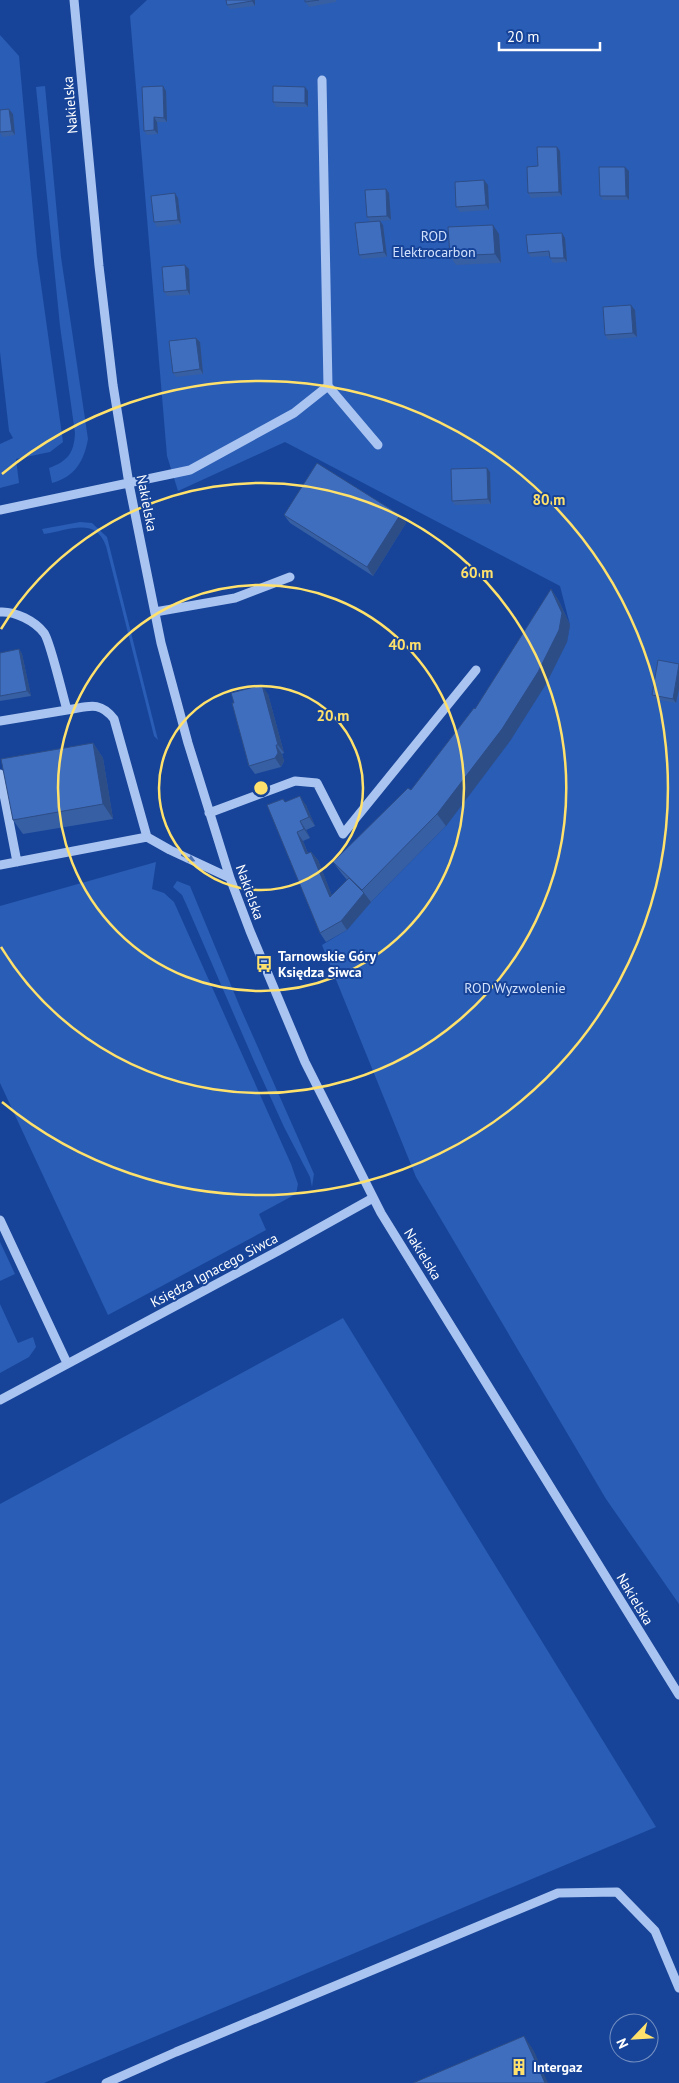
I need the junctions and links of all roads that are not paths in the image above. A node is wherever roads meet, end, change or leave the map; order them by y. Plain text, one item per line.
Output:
1 (74, 0) edge
2 (322, 80) dead end
3 (328, 386) junction
4 (378, 444) dead end
5 (129, 484) junction
6 (0, 510) edge
7 (290, 577) dead end
8 (0, 612) edge
9 (155, 612) junction
10 (476, 670) dead end
11 (66, 710) junction
12 (0, 721) edge
13 (0, 774) edge
14 (209, 813) junction
15 (147, 836) junction
16 (17, 862) junction
17 (0, 866) edge
18 (230, 878) junction
19 (372, 1198) junction
20 (0, 1220) edge
21 (67, 1364) junction
22 (0, 1400) edge
23 (679, 1695) edge
24 (679, 1988) edge
25 (106, 2083) edge

1 - 5 street, Nakielska
2 - 3 street
3 - 4 street
3 - 5 street
5 - 6 street
5 - 9 street, Nakielska
7 - 9 street
8 - 11 street
9 - 14 street, Nakielska
10 - 14 street
11 - 12 street
11 - 15 street
13 - 16 street
14 - 18 street, Nakielska
15 - 16 street
15 -> 18 street
16 - 17 street
18 - 19 street, Nakielska
19 - 21 street, Księdza Ignacego Siwca
19 - 23 street, Nakielska
20 - 21 street
21 - 22 street, Księdza Ignacego Siwca
24 - 25 street

